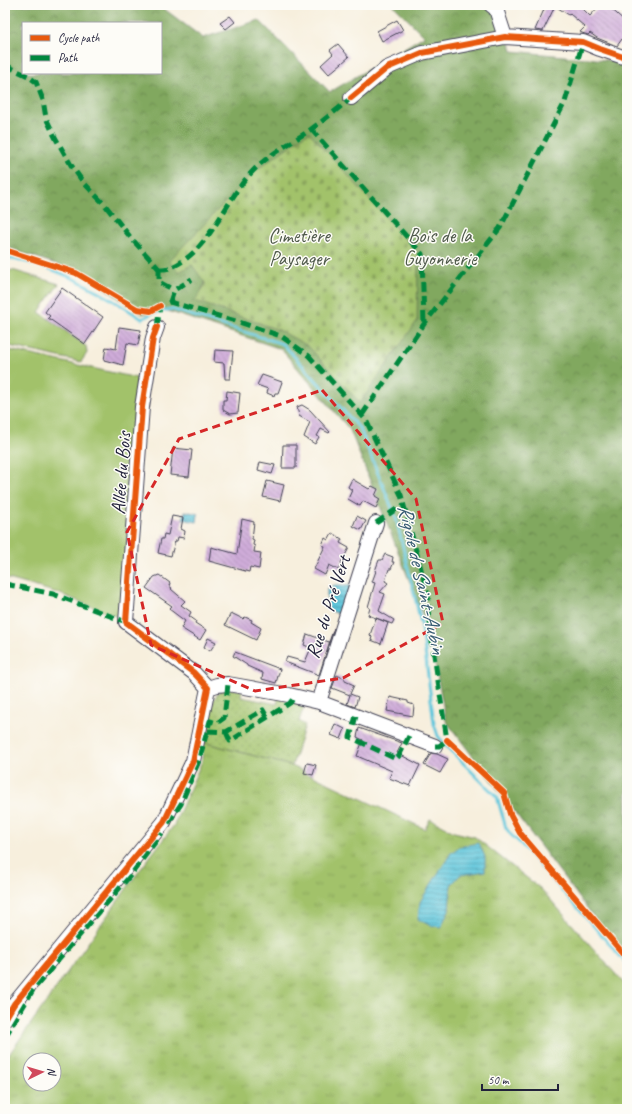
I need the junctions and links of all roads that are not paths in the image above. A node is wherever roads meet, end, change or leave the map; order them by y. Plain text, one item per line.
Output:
1 (491, 5) edge
2 (506, 37) junction
3 (627, 58) edge
4 (352, 98) dead end
5 (157, 327) dead end
6 (376, 523) dead end
7 (208, 688) junction
8 (319, 702) junction
9 (434, 746) dead end
10 (5, 1019) edge

1 - 2 street
2 - 3 street
2 - 4 street
5 - 7 street, Allée du Bois
6 - 8 street, Rue du Pré Vert
7 - 8 street
7 - 10 street
8 - 9 street

